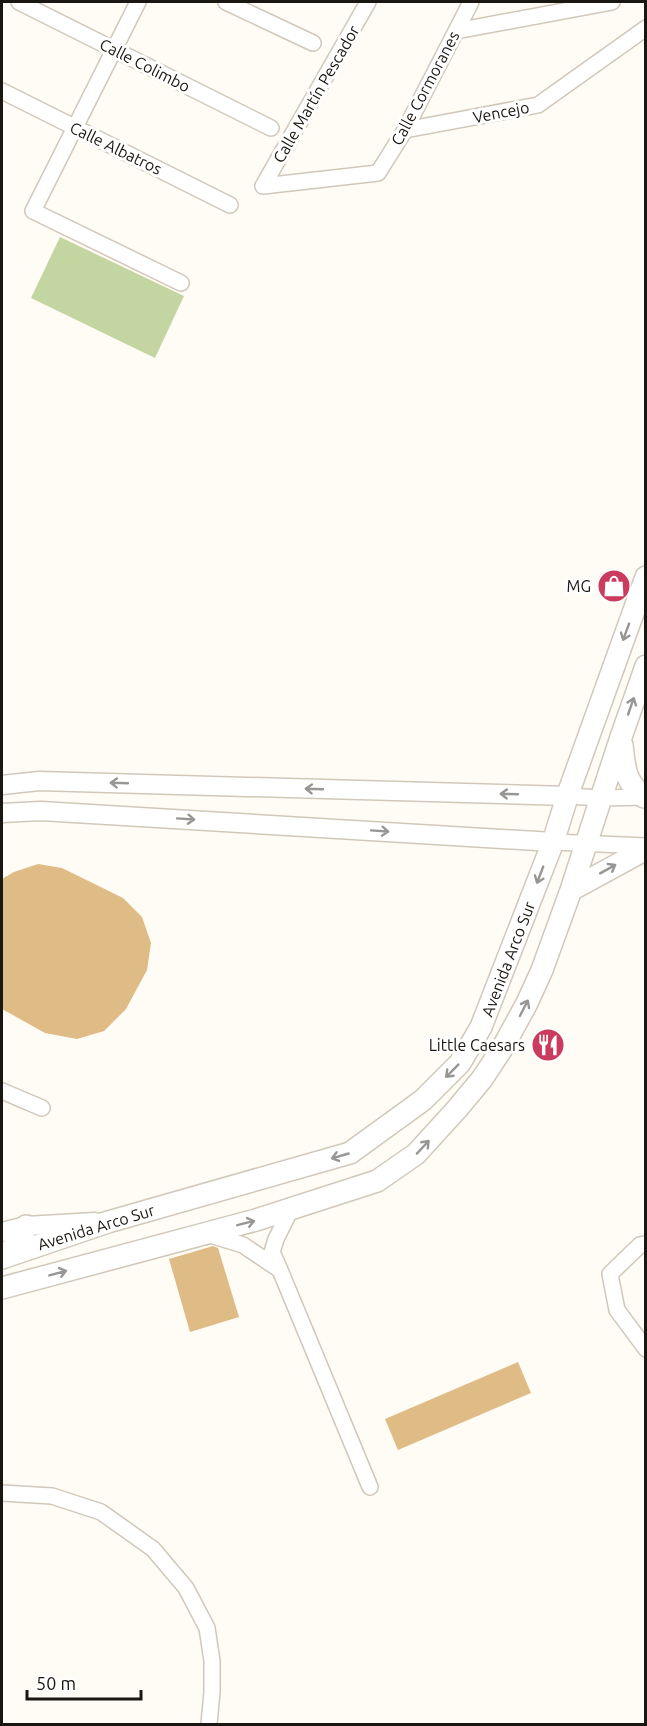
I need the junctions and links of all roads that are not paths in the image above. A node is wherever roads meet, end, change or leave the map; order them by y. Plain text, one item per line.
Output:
1 (19, 2) edge
2 (138, 2) edge
3 (226, 2) edge
4 (368, 2) edge
5 (471, 2) edge
6 (612, 2) edge
7 (645, 28) edge
8 (456, 31) junction
9 (313, 43) dead end
10 (114, 49) junction
11 (2, 91) edge
12 (74, 128) junction
13 (271, 128) dead end
14 (405, 130) junction
15 (378, 172) joint
16 (230, 205) dead end
17 (181, 284) dead end
18 (645, 577) edge
19 (645, 666) edge
20 (621, 737) junction
21 (2, 785) edge
22 (568, 796) junction
23 (645, 797) edge
24 (600, 798) junction
25 (2, 813) edge
26 (553, 842) junction
27 (586, 844) junction
28 (645, 847) edge
29 (571, 890) junction
30 (2, 1091) edge
31 (42, 1108) dead end
32 (291, 1209) junction
33 (2, 1221) edge
34 (108, 1222) junction
35 (26, 1226) junction
36 (2, 1232) edge
37 (204, 1233) junction
38 (645, 1244) edge
39 (2, 1258) edge
40 (280, 1270) junction
41 (2, 1288) edge
42 (645, 1348) edge
43 (370, 1487) dead end
44 (2, 1492) edge
45 (209, 1725) edge

1 - 10 street, Calle Colimbo
2 - 10 street
3 - 9 street
4 - 15 street, Calle Martín Pescador
5 - 8 street, Calle Cormoranes
6 - 8 street
7 - 14 street, Vencejo
8 - 14 street, Calle Cormoranes
10 - 12 street
10 - 13 street, Calle Colimbo
11 - 12 street, Calle Albatros
12 - 16 street, Calle Albatros
12 - 17 street
14 - 15 street, Calle Cormoranes
18 -> 22 main road, Avenida Arco Sur
20 -> 19 main road, Avenida Arco Sur
20 - 23 main road
20 - 24 main road, Avenida Arco Sur
22 -> 21 street
22 - 24 street
22 - 26 main road, Avenida Arco Sur
23 - 24 street
24 - 27 main road, Avenida Arco Sur
25 -> 26 street
26 - 27 street
26 -> 34 main road, Avenida Arco Sur
27 - 28 street
27 - 29 main road, Avenida Arco Sur
29 -> 28 main road
32 -> 29 main road, Avenida Arco Sur
30 - 31 street
37 -> 32 main road, Avenida Arco Sur
32 - 40 street
33 - 35 street
34 - 35 street
34 - 39 main road, Avenida Arco Sur
35 - 36 street
35 - 39 main road
37 - 40 street
41 -> 37 main road, Avenida Arco Sur
38 - 42 street
40 - 43 street
44 - 45 street

